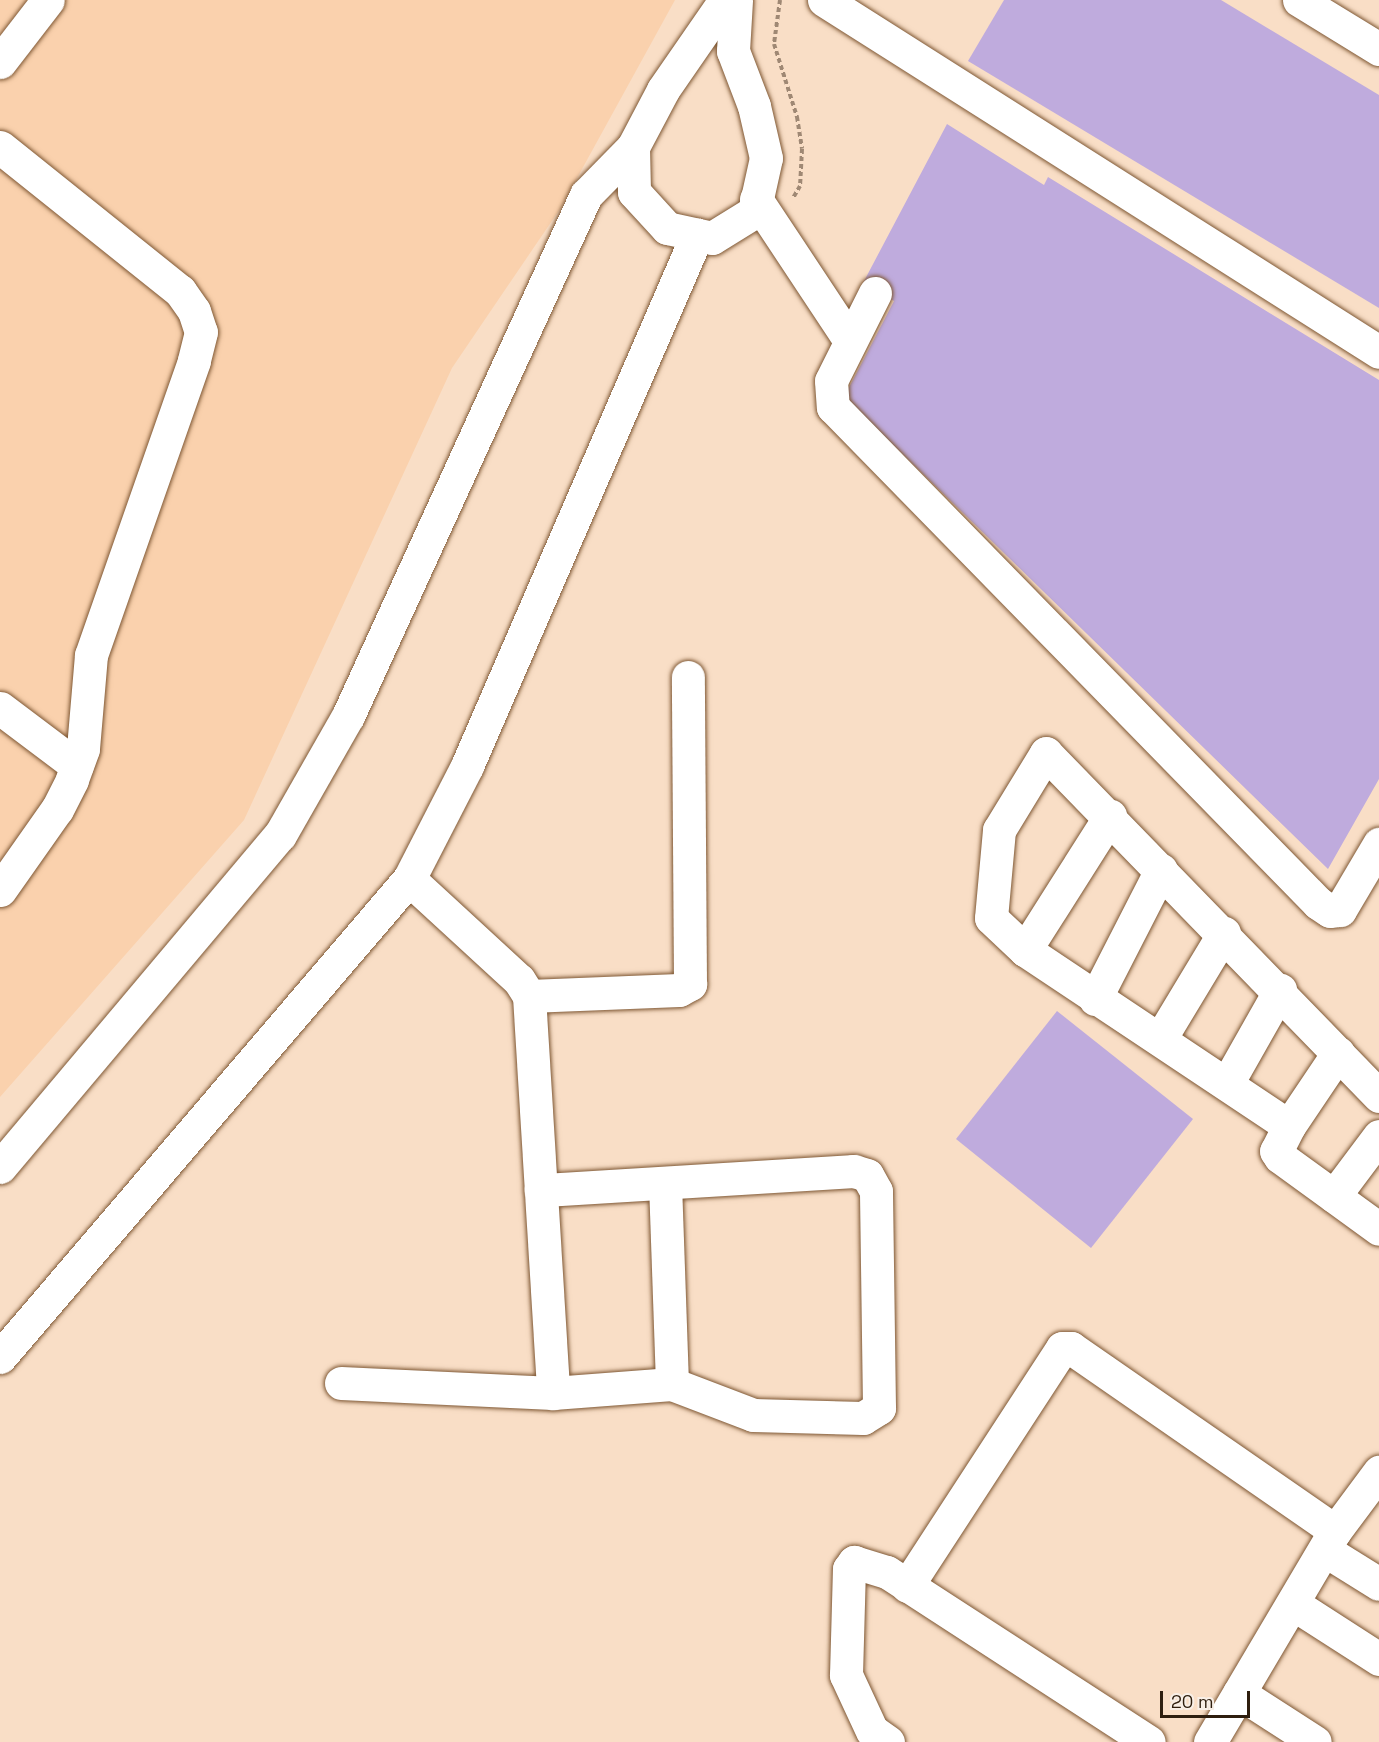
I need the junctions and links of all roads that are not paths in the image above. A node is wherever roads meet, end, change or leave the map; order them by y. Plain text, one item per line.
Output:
1 (48, 0) edge
2 (725, 0) edge
3 (736, 0) edge
4 (824, 0) edge
5 (1299, 0) edge
6 (1379, 50) edge
7 (0, 62) edge
8 (0, 147) edge
9 (633, 147) junction
10 (756, 199) junction
11 (697, 235) junction
12 (875, 293) dead end
13 (850, 341) junction
14 (1379, 352) edge
15 (688, 677) dead end
16 (0, 708) edge
17 (76, 766) junction
18 (1110, 816) junction
19 (1379, 844) edge
20 (1161, 870) junction
21 (409, 879) junction
22 (0, 890) edge
23 (1224, 933) junction
24 (1025, 950) junction
25 (1280, 990) junction
26 (529, 996) junction
27 (1095, 999) junction
28 (1160, 1039) junction
29 (1338, 1053) junction
30 (1228, 1082) junction
31 (1379, 1096) edge
32 (1289, 1126) junction
33 (1379, 1136) edge
34 (0, 1167) edge
35 (665, 1183) junction
36 (541, 1190) junction
37 (1334, 1196) junction
38 (1379, 1230) edge
39 (0, 1357) edge
40 (341, 1383) dead end
41 (672, 1384) junction
42 (553, 1393) junction
43 (1379, 1472) edge
44 (1331, 1541) junction
45 (1379, 1584) edge
46 (907, 1586) junction
47 (1295, 1605) junction
48 (1379, 1659) edge
49 (1239, 1693) junction
50 (875, 1738) edge
51 (1149, 1742) edge
52 (1209, 1742) edge
53 (1315, 1742) edge

1 - 7 street
2 - 9 street
3 - 10 street
4 - 14 street
5 - 6 street
8 - 17 street
9 - 11 street
9 - 34 street
10 - 11 street
10 - 13 street
11 - 21 street
12 - 13 street
13 - 19 street
15 - 26 street
16 - 17 street
17 - 22 street
18 - 20 street
18 - 24 street
18 - 24 street
20 - 23 street
20 - 27 street
21 - 26 street
21 - 39 street
23 - 25 street
23 - 28 street
24 - 27 street
25 - 29 street
25 - 30 street
26 - 36 street
27 - 28 street
28 - 30 street
29 - 31 street
29 - 32 street
30 - 32 street
32 - 37 street
33 - 37 street
35 - 36 street
35 - 41 street
35 - 41 street
36 - 42 street
37 - 38 street
40 - 42 street
41 - 42 street
43 - 44 street
44 - 45 street
44 - 46 street
44 - 47 street
46 - 50 street
46 - 51 street
47 - 48 street
47 - 49 street
49 - 52 street
49 - 53 street

